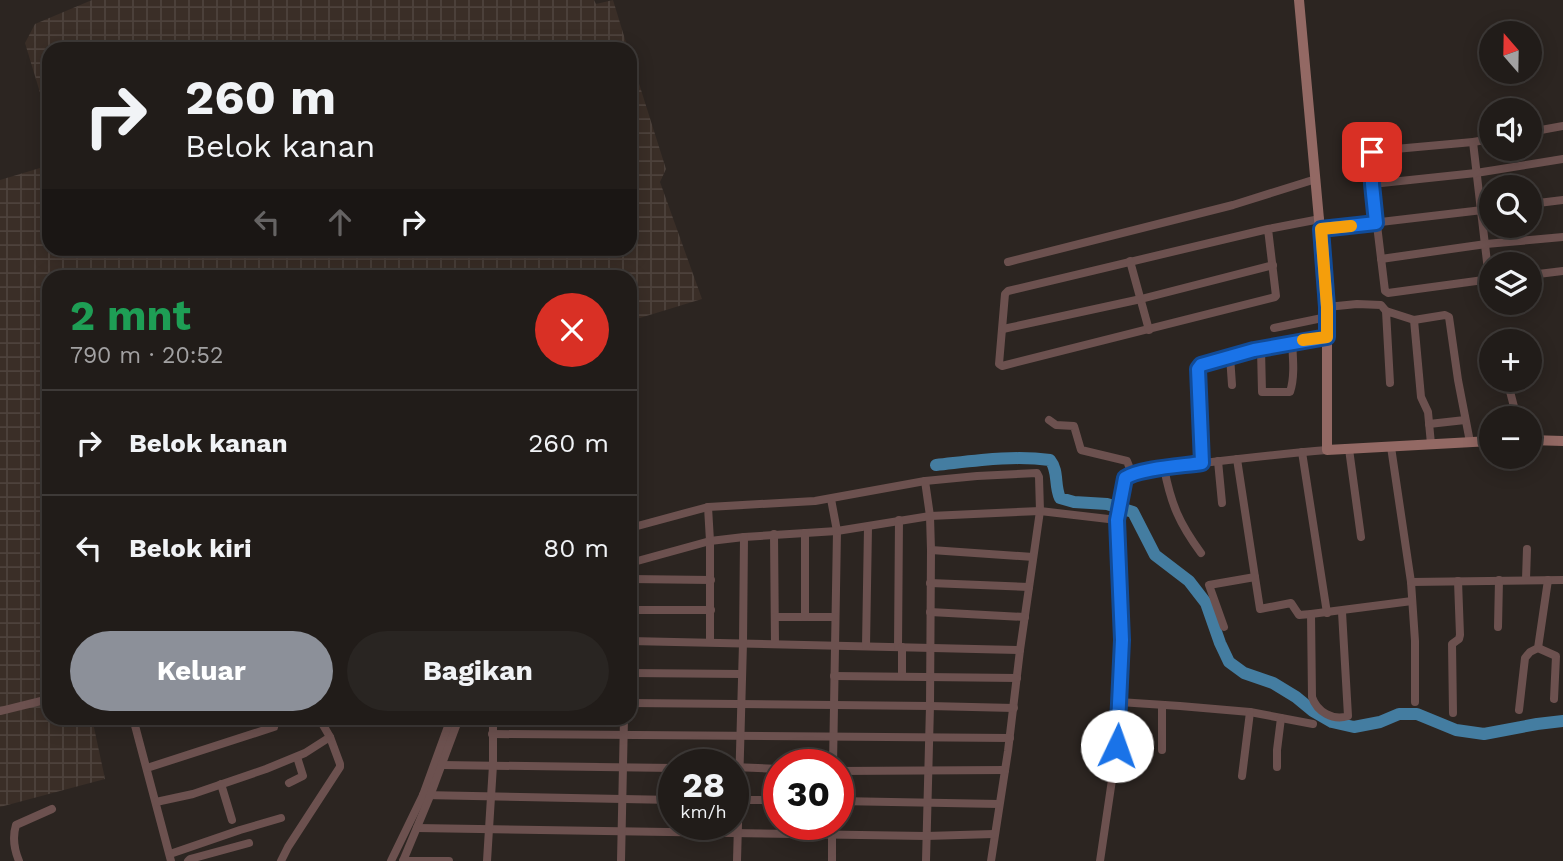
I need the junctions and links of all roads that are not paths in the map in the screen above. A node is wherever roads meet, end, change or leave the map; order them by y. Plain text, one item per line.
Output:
1 (1299, 0) edge
2 (1563, 126) edge
3 (1542, 130) edge
4 (1479, 141) edge
5 (1473, 142) junction
6 (1563, 159) edge
7 (1476, 173) junction
8 (1316, 179) junction
9 (1372, 184) junction
10 (1479, 195) edge
11 (1563, 200) edge
12 (1542, 203) edge
13 (1479, 210) edge
14 (1376, 223) junction
15 (1320, 224) junction
16 (1268, 229) junction
17 (1563, 237) edge
18 (1485, 238) edge
19 (1486, 244) junction
20 (1487, 252) edge
21 (1381, 259) junction
22 (1130, 261) junction
23 (1008, 262) dead end
24 (1273, 265) junction
25 (1563, 271) edge
26 (1542, 274) edge
27 (1479, 281) edge
28 (1141, 299) junction
29 (1327, 312) junction
30 (1385, 312) junction
31 (1414, 320) junction
32 (1274, 328) dead end
33 (1003, 329) junction
34 (1149, 330) junction
35 (1327, 337) junction
36 (1292, 342) junction
37 (1261, 349) junction
38 (1230, 356) junction
39 (1390, 383) dead end
40 (1232, 385) dead end
41 (1049, 420) dead end
42 (1465, 420) junction
43 (1429, 424) junction
44 (1542, 440) edge
45 (1563, 441) edge
46 (1470, 442) junction
47 (1479, 442) edge
48 (1431, 444) junction
49 (1391, 447) junction
50 (1349, 449) junction
51 (1327, 450) junction
52 (1302, 452) junction
53 (1237, 459) junction
54 (1218, 461) junction
55 (1202, 463) junction
56 (1164, 468) junction
57 (1132, 474) junction
58 (925, 481) junction
59 (831, 499) junction
60 (1222, 503) dead end
61 (708, 507) junction
62 (1040, 511) junction
63 (1118, 515) junction
64 (930, 516) junction
65 (899, 520) junction
66 (637, 526) edge
67 (868, 527) junction
68 (836, 531) junction
69 (805, 533) junction
70 (774, 534) junction
71 (744, 537) junction
72 (1361, 537) dead end
73 (710, 541) junction
74 (1527, 549) dead end
75 (931, 550) junction
76 (1201, 553) dead end
77 (1033, 557) junction
78 (637, 561) edge
79 (1255, 577) junction
80 (637, 579) edge
81 (1526, 579) junction
82 (1563, 579) edge
83 (711, 580) junction
84 (1499, 580) junction
85 (1548, 580) junction
86 (1458, 581) junction
87 (1411, 582) junction
88 (930, 583) junction
89 (1029, 587) junction
90 (1412, 601) junction
91 (637, 610) edge
92 (711, 610) junction
93 (930, 612) junction
94 (1327, 612) junction
95 (1342, 612) junction
96 (1311, 614) junction
97 (775, 617) junction
98 (805, 617) junction
99 (1025, 617) junction
100 (835, 618) junction
101 (1224, 627) dead end
102 (1498, 627) dead end
103 (637, 641) edge
104 (710, 642) junction
105 (743, 643) junction
106 (775, 644) junction
107 (835, 646) junction
108 (866, 646) junction
109 (900, 647) junction
110 (930, 648) junction
111 (1538, 648) junction
112 (1020, 650) junction
113 (637, 673) edge
114 (741, 674) junction
115 (834, 676) junction
116 (902, 676) junction
117 (930, 678) junction
118 (1017, 678) junction
119 (1554, 699) dead end
120 (42, 701) edge
121 (637, 702) edge
122 (1119, 702) junction
123 (1415, 702) dead end
124 (741, 703) junction
125 (835, 705) junction
126 (1163, 705) junction
127 (930, 706) junction
128 (1014, 708) junction
129 (1519, 710) dead end
130 (0, 711) edge
131 (1250, 712) junction
132 (1453, 713) dead end
133 (1281, 718) junction
134 (1313, 724) dead end
135 (135, 725) edge
136 (323, 725) edge
137 (449, 725) edge
138 (456, 725) edge
139 (493, 725) edge
140 (624, 725) edge
141 (274, 727) dead end
142 (492, 734) junction
143 (624, 735) junction
144 (739, 736) junction
145 (835, 736) junction
146 (330, 737) junction
147 (929, 738) junction
148 (1010, 738) junction
149 (738, 749) edge
150 (834, 749) edge
151 (1162, 750) dead end
152 (296, 757) junction
153 (441, 765) junction
154 (492, 765) junction
155 (1277, 767) dead end
156 (147, 768) junction
157 (622, 768) junction
158 (658, 768) edge
159 (1005, 770) junction
160 (854, 771) edge
161 (928, 771) junction
162 (1242, 776) dead end
163 (289, 783) dead end
164 (221, 784) junction
165 (426, 796) junction
166 (491, 797) junction
167 (622, 800) junction
168 (658, 800) edge
169 (854, 801) edge
170 (156, 802) junction
171 (926, 802) junction
172 (999, 804) junction
173 (52, 809) dead end
174 (281, 818) dead end
175 (232, 820) dead end
176 (417, 828) junction
177 (488, 830) junction
178 (854, 831) edge
179 (621, 832) junction
180 (658, 832) edge
181 (994, 834) junction
182 (926, 836) junction
183 (737, 840) edge
184 (832, 840) edge
185 (249, 842) dead end
186 (171, 858) edge
187 (17, 861) edge
188 (162, 861) edge
189 (188, 861) edge
190 (281, 861) edge
191 (391, 861) edge
192 (403, 861) edge
193 (449, 861) edge
194 (487, 861) edge
195 (621, 861) edge
196 (737, 861) edge
197 (832, 861) edge
198 (926, 861) edge
199 (991, 861) edge
200 (1100, 861) edge

1 - 8 street
2 - 3 street
4 - 5 street
5 - 7 street
5 - 9 street
6 - 7 street
7 - 9 street
7 - 10 street
8 - 15 street
8 - 23 street
9 - 14 street
11 - 12 street
13 - 14 street
14 - 15 street
14 - 21 street
15 - 16 street
15 - 29 street
16 - 22 street
16 - 24 street
17 - 19 street
18 - 19 street
19 - 20 street
19 - 21 street
21 - 27 street
22 - 28 street
22 - 33 street
24 - 28 street
24 - 34 street
25 - 26 street
28 - 33 street
28 - 34 street
29 - 30 street
29 - 32 street
29 - 35 street
30 - 31 street
30 - 39 street
31 - 42 street
31 - 43 street
33 - 34 street
35 - 36 street
35 - 51 street
36 - 37 street
36 - 37 street
37 - 38 street
38 - 40 street
38 - 55 street
41 - 57 street
42 - 43 street
42 - 46 street
43 - 48 street
44 - 45 street
46 - 47 street
46 - 48 street
48 - 49 street
49 - 50 street
49 - 87 street
50 - 51 street
50 - 72 street
51 - 52 street
52 - 53 street
52 - 94 street
53 - 54 street
53 - 79 street
54 - 55 street
54 - 60 street
55 - 56 street
56 - 57 street
56 - 76 street
57 - 63 street
58 - 59 street
58 - 62 street
58 - 64 street
59 - 61 street
59 - 68 street
61 - 66 street
61 - 73 street
62 - 63 street
62 - 64 street
62 - 77 street
63 - 122 street
64 - 65 street
64 - 75 street
65 - 67 street
65 - 109 street
67 - 68 street
67 - 108 street
68 - 69 street
68 - 100 street
69 - 70 street
69 - 98 street
70 - 71 street
70 - 97 street
71 - 73 street
71 - 105 street
73 - 78 street
73 - 83 street
74 - 81 street
75 - 77 street
75 - 88 street
77 - 89 street
79 - 96 street
79 - 101 street
80 - 83 street
81 - 84 street
81 - 85 street
82 - 85 street
83 - 92 street
84 - 86 street
84 - 102 street
85 - 111 street
86 - 87 street
86 - 132 street
87 - 90 street
88 - 89 street
88 - 93 street
89 - 99 street
90 - 95 street
90 - 123 street
91 - 92 street
92 - 104 street
93 - 99 street
93 - 110 street
94 - 95 street
94 - 96 street
95 - 96 street
97 - 98 street
97 - 106 street
98 - 100 street
99 - 112 street
100 - 107 street
103 - 104 street
104 - 105 street
105 - 106 street
105 - 114 street
106 - 107 street
107 - 108 street
107 - 115 street
108 - 109 street
109 - 110 street
109 - 116 street
110 - 112 street
110 - 117 street
111 - 119 street
111 - 129 street
112 - 118 street
113 - 114 street
114 - 124 street
115 - 116 street
115 - 125 street
116 - 117 street
117 - 118 street
117 - 127 street
118 - 128 street
120 - 130 street
121 - 124 street
122 - 126 street
122 - 200 street
124 - 125 street
124 - 144 street
125 - 127 street
125 - 145 street
126 - 131 street
126 - 151 street
127 - 128 street
127 - 147 street
128 - 148 street
131 - 133 street
131 - 162 street
133 - 134 street
133 - 155 street
135 - 156 street
136 - 146 street
137 - 165 street
138 - 153 street
139 - 142 street
140 - 143 street
141 - 156 street
142 - 143 street
142 - 154 street
143 - 144 street
143 - 157 street
144 - 145 street
144 - 149 street
145 - 147 street
145 - 150 street
146 - 152 street
146 - 190 street
147 - 148 street
147 - 161 street
148 - 159 street
152 - 163 street
152 - 164 street
153 - 154 street
153 - 165 street
154 - 157 street
154 - 166 street
156 - 170 street
157 - 158 street
157 - 167 street
159 - 161 street
159 - 172 street
160 - 161 street
161 - 171 street
164 - 170 street
164 - 175 street
165 - 166 street
165 - 176 street
165 - 191 street
166 - 167 street
166 - 177 street
167 - 168 street
167 - 179 street
169 - 171 street
170 - 186 street
171 - 172 street
171 - 182 street
172 - 181 street
173 - 187 street
174 - 186 street
176 - 177 street
176 - 192 street
177 - 179 street
177 - 194 street
178 - 182 street
179 - 180 street
179 - 195 street
181 - 182 street
181 - 199 street
182 - 198 street
183 - 196 street
184 - 197 street
185 - 189 street
186 - 188 street
192 - 193 street

